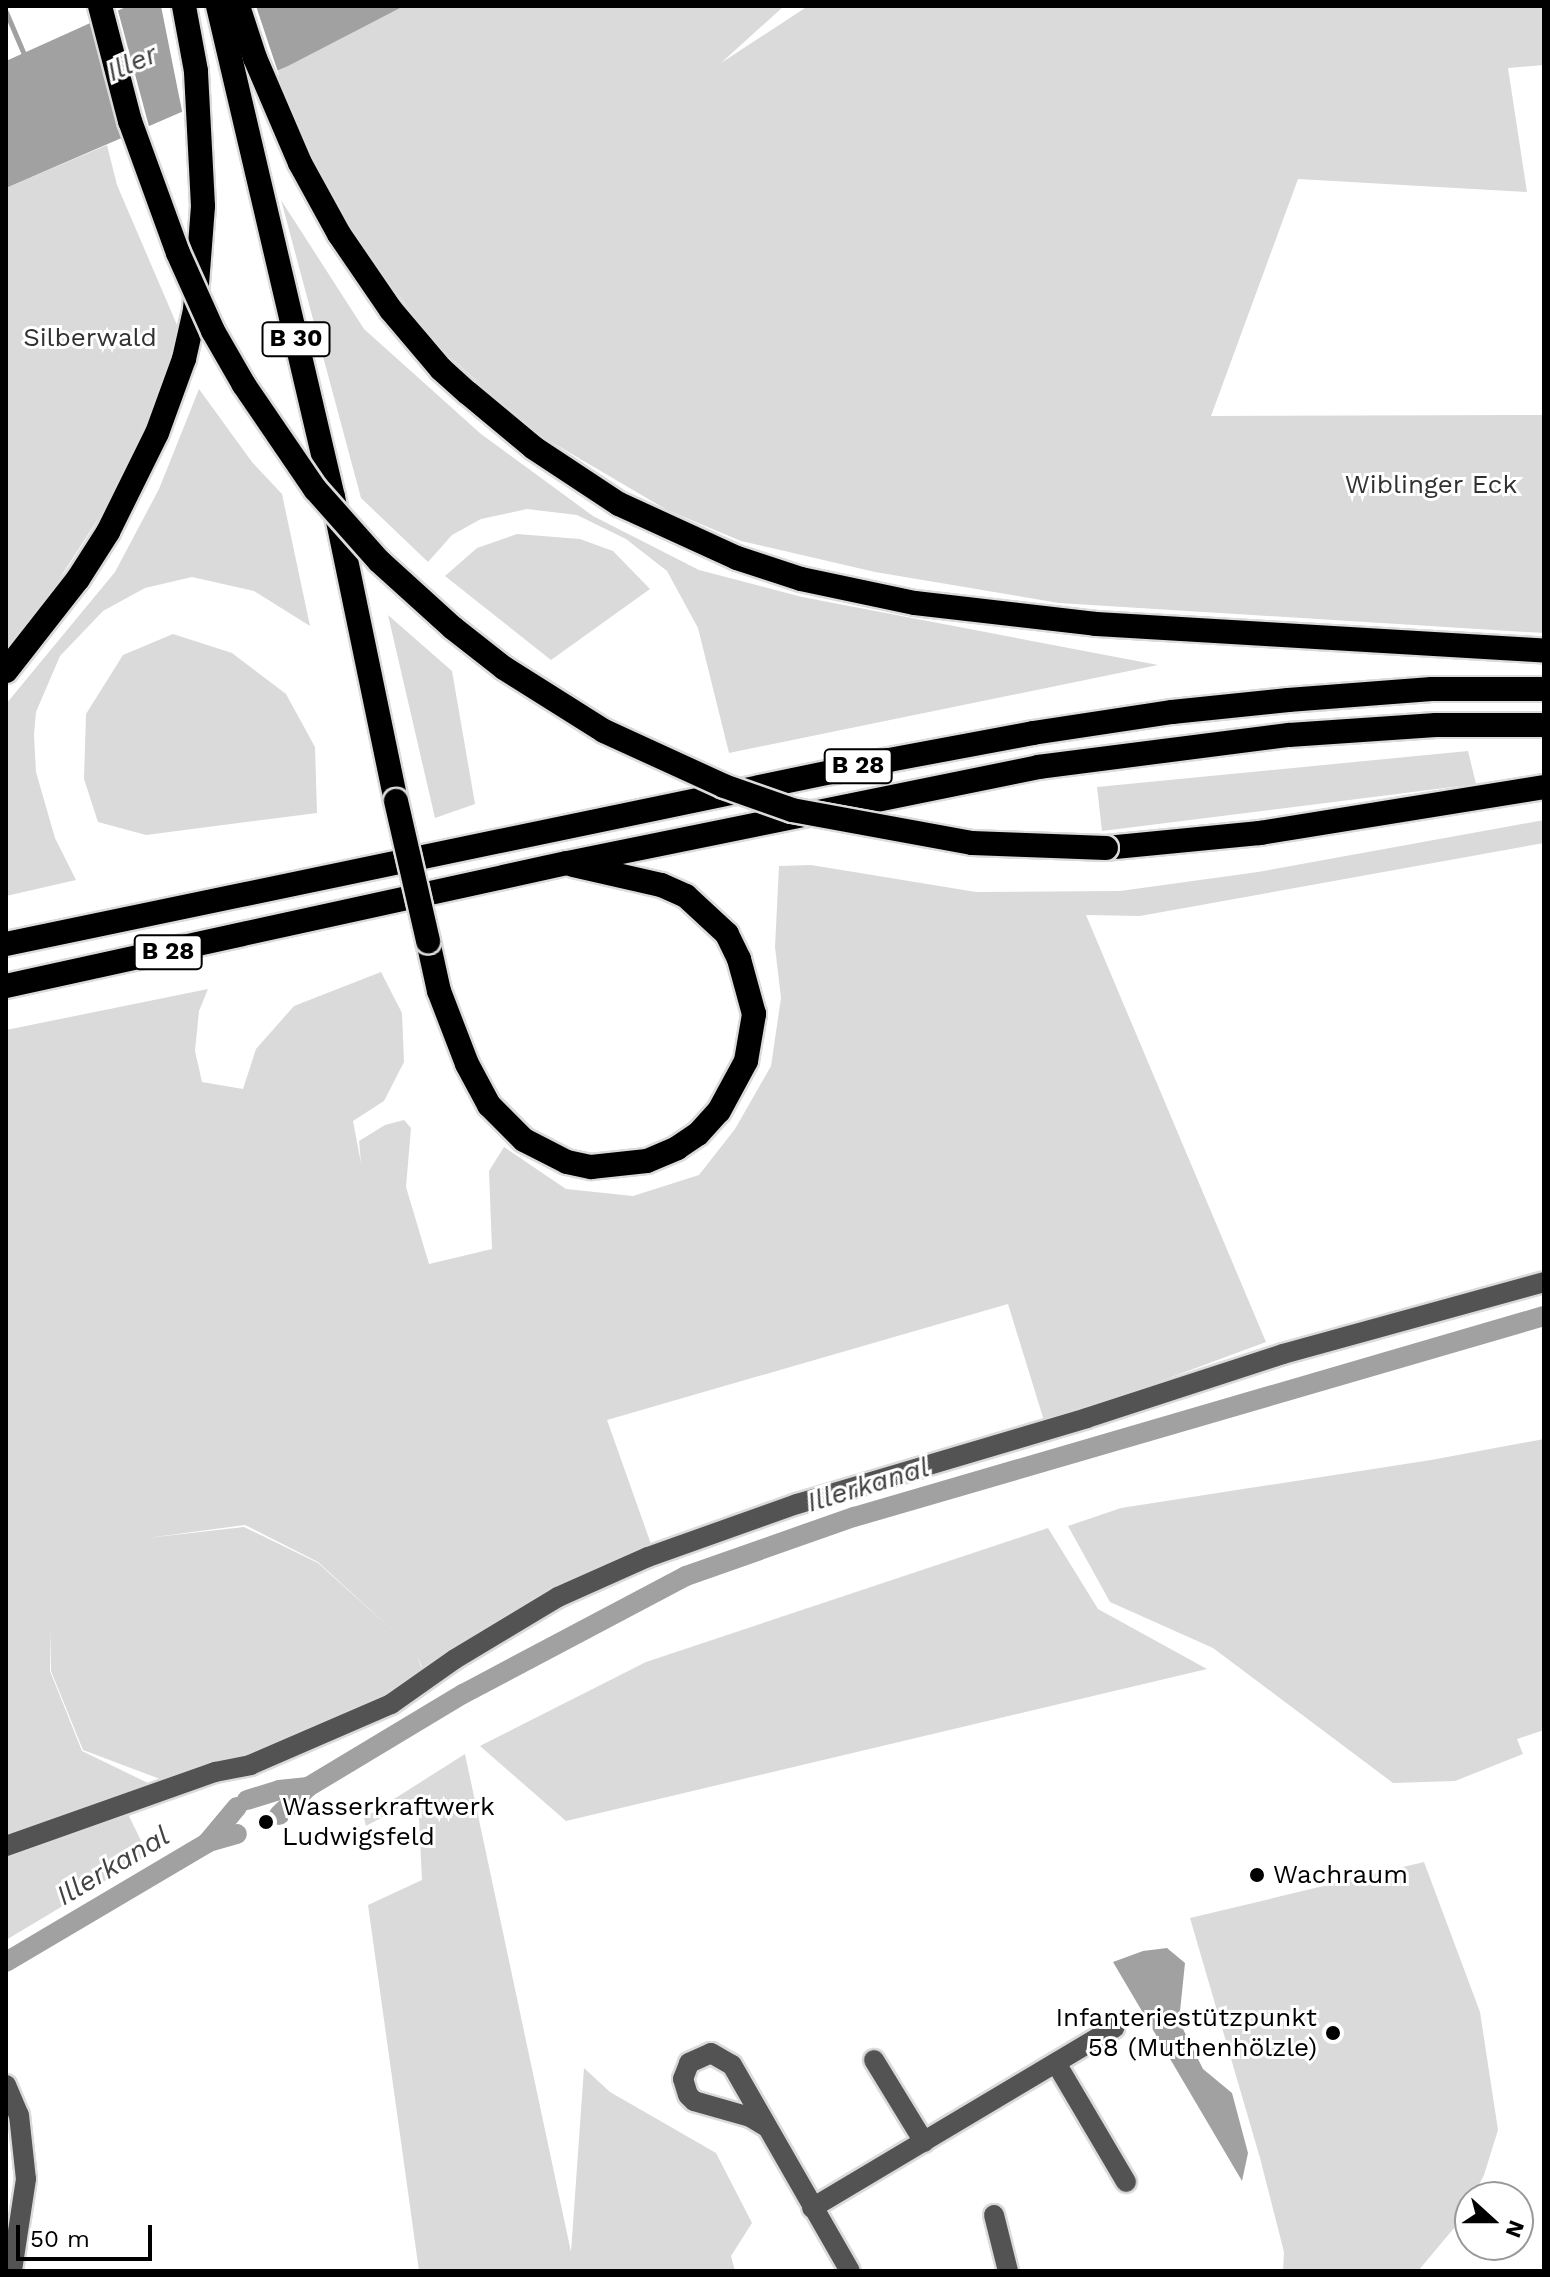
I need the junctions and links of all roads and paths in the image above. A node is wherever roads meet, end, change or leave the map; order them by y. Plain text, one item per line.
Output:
1 (100, 6) edge
2 (184, 6) edge
3 (218, 6) edge
4 (238, 6) edge
5 (1544, 651) edge
6 (6, 671) edge
7 (1544, 689) edge
8 (1544, 725) edge
9 (1544, 787) edge
10 (567, 863) junction
11 (6, 944) edge
12 (6, 986) edge
13 (1544, 1282) edge
14 (6, 1846) edge
15 (1114, 2028) dead end
16 (874, 2060) dead end
17 (1056, 2063) junction
18 (6, 2085) edge
19 (765, 2126) dead end
20 (924, 2142) junction
21 (1126, 2182) dead end
22 (812, 2208) junction
23 (994, 2215) dead end
24 (12, 2271) edge
25 (850, 2271) edge
26 (1008, 2271) edge

1 - 9 highway, bridge
2 - 6 highway
3 - 10 highway, B 30, bridge
4 - 5 highway
7 - 11 highway, B 28
8 - 10 highway, B 28
10 - 12 highway, B 28
13 - 14 street
15 - 17 street
16 - 20 street
17 - 20 street
17 - 21 street
18 - 24 street
19 - 22 street
20 - 22 street
22 - 25 street
23 - 26 street

